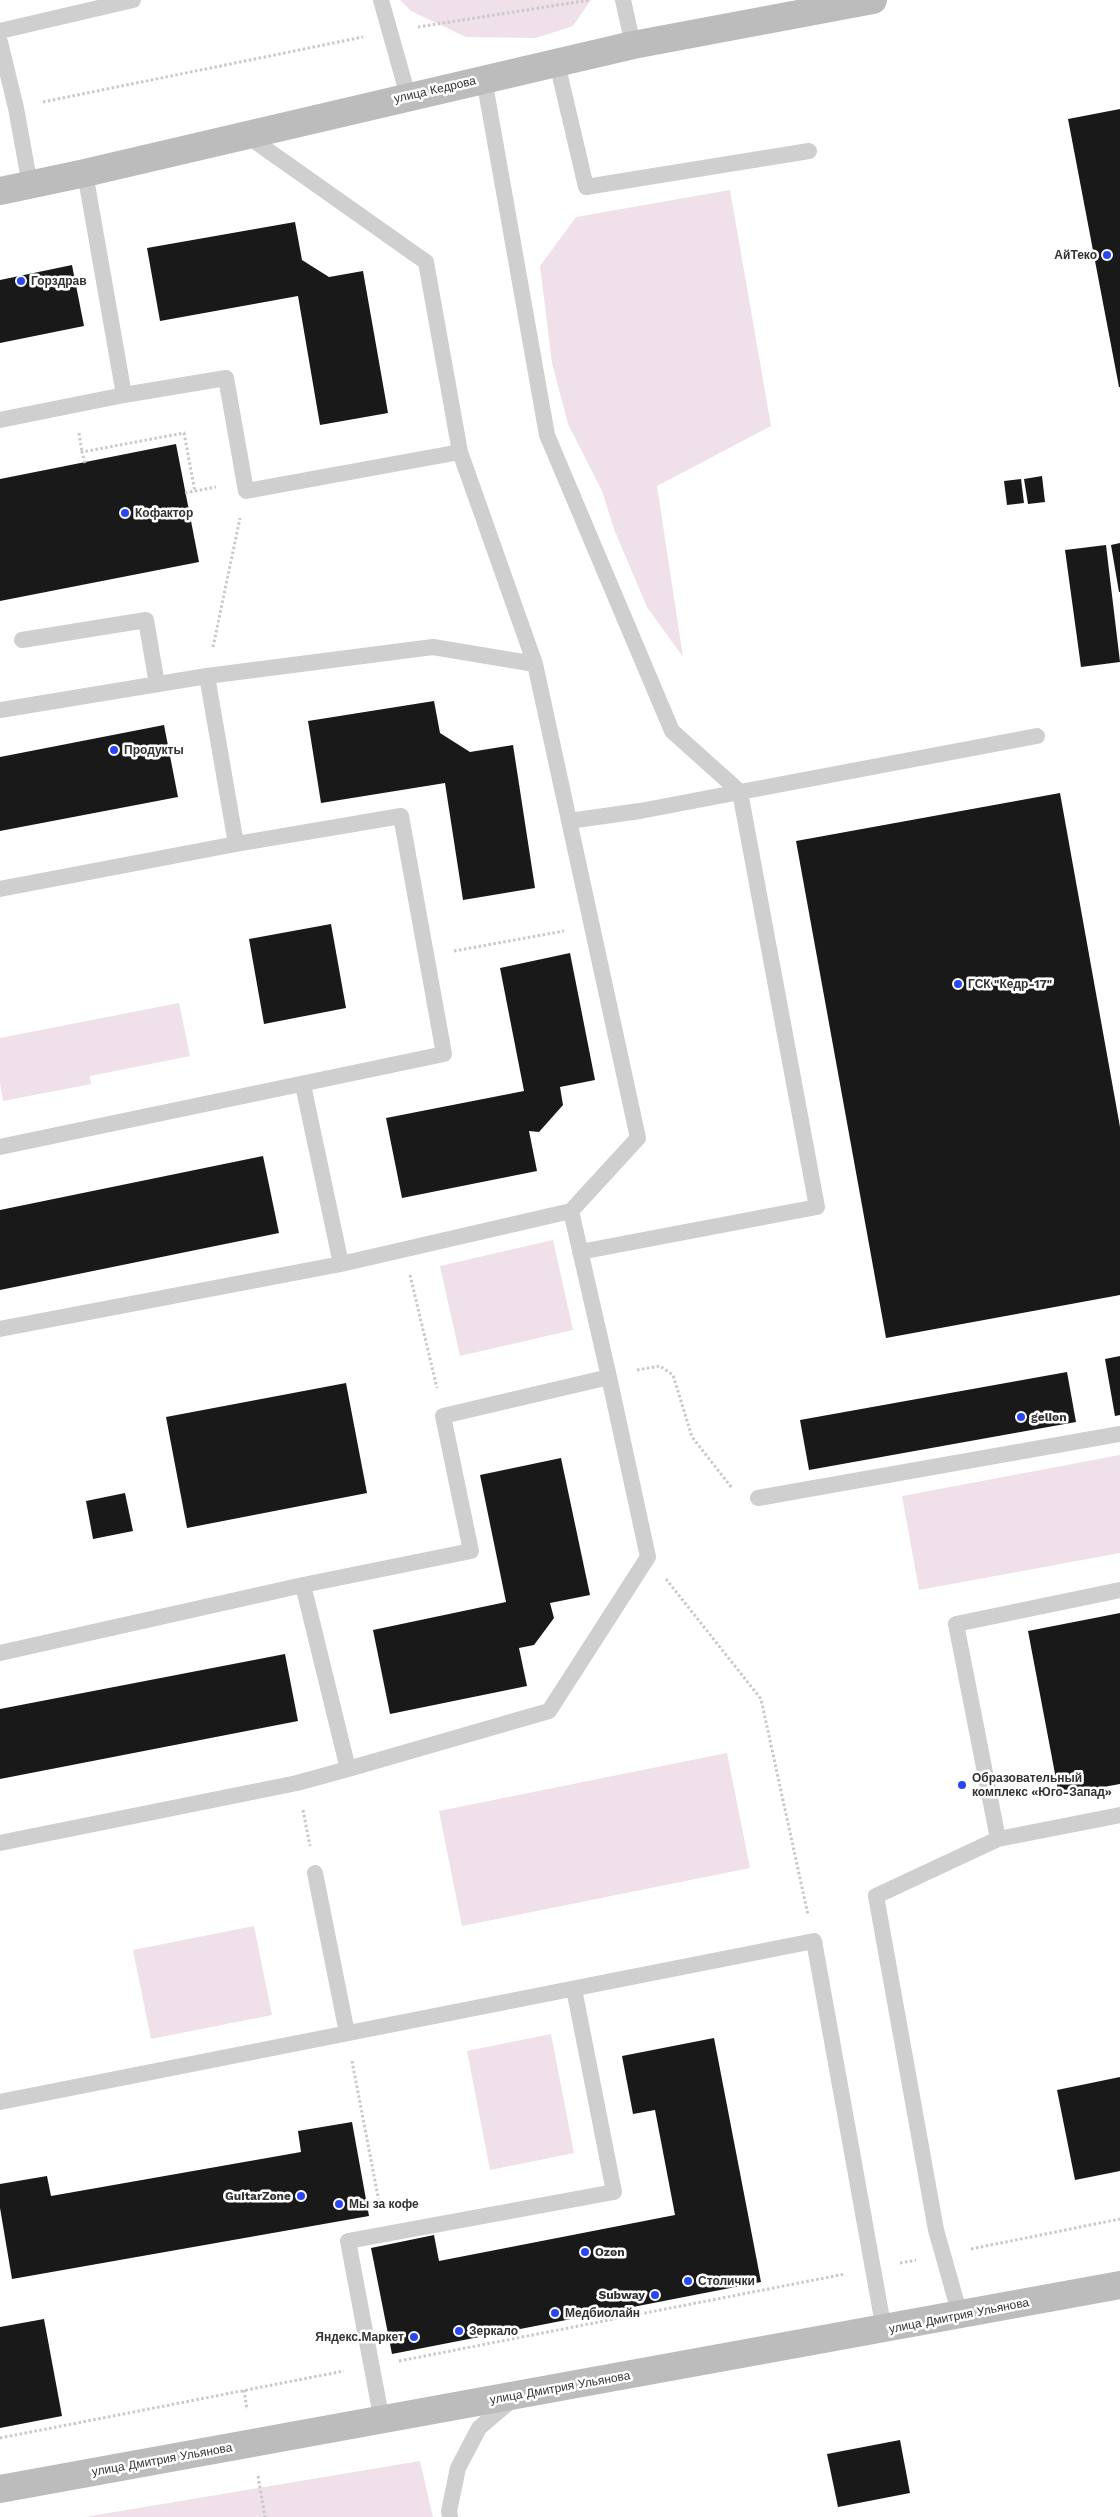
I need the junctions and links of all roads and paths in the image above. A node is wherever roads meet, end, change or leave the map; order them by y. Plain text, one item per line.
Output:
1 (133, 0) edge
2 (381, 0) edge
3 (590, 0) edge
4 (623, 0) edge
5 (873, 0) edge
6 (0, 31) edge
7 (392, 31) junction
8 (0, 42) edge
9 (632, 45) junction
10 (557, 63) junction
11 (484, 79) junction
12 (408, 96) junction
13 (16, 108) junction
14 (246, 135) junction
15 (809, 151) dead end
16 (85, 173) junction
17 (30, 184) junction
18 (0, 191) edge
19 (124, 395) junction
20 (0, 420) edge
21 (460, 452) junction
22 (85, 462) dead end
23 (246, 491) junction
24 (195, 492) dead end
25 (22, 640) dead end
26 (535, 664) junction
27 (207, 676) junction
28 (157, 684) junction
29 (0, 710) edge
30 (1037, 736) dead end
31 (740, 792) junction
32 (569, 821) junction
33 (236, 844) junction
34 (0, 889) edge
35 (591, 926) junction
36 (426, 956) junction
37 (303, 1085) junction
38 (0, 1147) edge
39 (571, 1210) junction
40 (404, 1249) junction
41 (580, 1252) junction
42 (342, 1264) junction
43 (0, 1329) edge
44 (639, 1370) dead end
45 (609, 1377) junction
46 (443, 1416) junction
47 (1120, 1434) edge
48 (758, 1498) joint
49 (648, 1557) junction
50 (303, 1585) junction
51 (1120, 1590) edge
52 (0, 1653) edge
53 (348, 1769) junction
54 (297, 1783) junction
55 (1120, 1815) edge
56 (998, 1840) junction
57 (0, 1844) edge
58 (315, 1873) joint
59 (803, 1891) dead end
60 (574, 1989) junction
61 (347, 2033) junction
62 (0, 2102) edge
63 (1120, 2219) edge
64 (385, 2234) junction
65 (944, 2255) junction
66 (873, 2268) junction
67 (1120, 2285) edge
68 (960, 2315) junction
69 (884, 2330) junction
70 (372, 2366) junction
71 (517, 2396) junction
72 (382, 2420) junction
73 (0, 2438) edge
74 (0, 2490) edge
75 (450, 2517) edge

1 - 6 lane
2 - 7 lane
3 - 7 path
4 - 9 lane
5 - 9 main road, улица Кедрова
7 - 12 lane
7 - 13 path
8 - 13 lane
9 - 10 main road, улица Кедрова
10 - 11 main road, улица Кедрова
10 - 15 lane
11 - 12 main road, улица Кедрова
11 - 31 lane
12 - 14 main road, улица Кедрова
13 - 17 lane
14 - 16 main road, улица Кедрова
14 - 21 lane
16 - 17 main road, улица Кедрова
16 - 19 lane
17 - 18 main road, улица Кедрова
19 - 20 lane
19 - 23 lane
21 - 23 lane
21 - 26 lane
22 - 24 path
23 - 27 path
25 - 28 lane
26 - 27 lane
26 - 32 lane
27 - 28 lane
27 - 33 lane
28 - 29 lane
30 - 31 lane
31 - 32 lane
31 - 41 lane
32 - 35 lane
33 - 34 lane
33 - 36 lane
35 - 36 path
35 - 39 lane
36 - 37 lane
37 - 38 lane
37 - 42 lane
39 - 40 lane
39 - 41 lane
40 - 42 lane
40 - 46 path
41 - 45 lane
42 - 43 lane
44 - 48 path
45 - 46 lane
45 - 49 lane
46 - 50 lane
47 - 48 lane
49 - 53 lane
49 - 59 path
50 - 52 lane
50 - 53 lane
51 - 56 lane
53 - 54 lane
54 - 57 lane
54 - 58 path
55 - 56 lane
56 - 65 lane
58 - 61 lane
60 - 61 lane
60 - 64 lane
60 - 66 lane
61 - 62 lane
61 - 64 path
63 - 65 path
64 - 70 lane
65 - 66 path
65 - 68 lane
66 - 69 lane
66 - 70 path
67 - 68 main road, улица Дмитрия Ульянова
68 - 69 main road, улица Дмитрия Ульянова
69 - 71 main road, улица Дмитрия Ульянова
70 - 72 lane
70 - 73 path
71 - 72 main road, улица Дмитрия Ульянова
71 - 75 lane
72 - 74 main road, улица Дмитрия Ульянова

